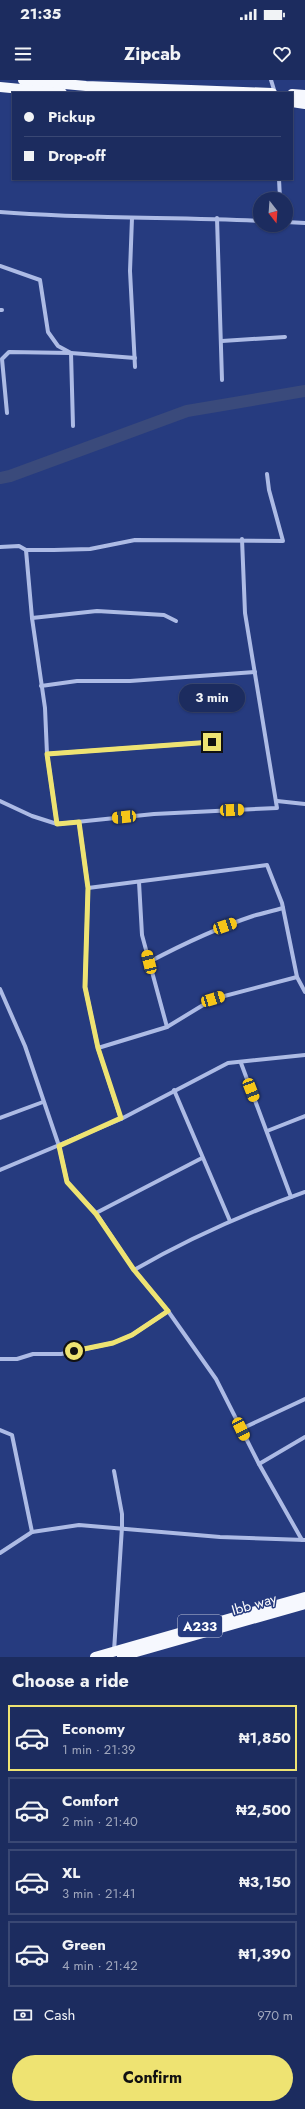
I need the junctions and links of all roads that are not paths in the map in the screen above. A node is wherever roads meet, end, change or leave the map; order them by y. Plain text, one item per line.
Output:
1 (23, 80) edge
2 (271, 80) edge
3 (0, 87) edge
4 (52, 92) edge
5 (247, 92) edge
6 (274, 92) edge
7 (293, 94) edge
8 (305, 95) edge
9 (293, 102) edge
10 (305, 104) edge
11 (279, 180) edge
12 (280, 192) edge
13 (0, 212) edge
14 (132, 218) junction
15 (217, 218) junction
16 (253, 221) edge
17 (293, 222) edge
18 (305, 223) edge
19 (0, 266) edge
20 (284, 337) dead end
21 (222, 341) junction
22 (72, 353) junction
23 (135, 358) junction
24 (135, 367) dead end
25 (222, 380) dead end
26 (7, 413) dead end
27 (73, 426) dead end
28 (267, 474) dead end
29 (242, 539) junction
30 (0, 547) edge
31 (26, 550) junction
32 (32, 618) junction
33 (176, 621) dead end
34 (255, 672) junction
35 (41, 686) junction
36 (212, 742) dead end
37 (47, 754) junction
38 (0, 801) edge
39 (277, 801) junction
40 (305, 804) edge
41 (79, 822) junction
42 (57, 824) junction
43 (139, 882) junction
44 (88, 888) junction
45 (283, 908) junction
46 (149, 962) junction
47 (297, 977) junction
48 (0, 989) edge
49 (305, 992) edge
50 (167, 1027) junction
51 (98, 1048) junction
52 (305, 1055) edge
53 (241, 1063) junction
54 (174, 1090) junction
55 (44, 1102) junction
56 (305, 1116) edge
57 (0, 1118) edge
58 (121, 1118) junction
59 (267, 1131) junction
60 (59, 1146) junction
61 (202, 1158) junction
62 (0, 1170) edge
63 (305, 1192) edge
64 (292, 1197) junction
65 (96, 1214) junction
66 (230, 1221) junction
67 (134, 1270) junction
68 (168, 1311) junction
69 (0, 1359) edge
70 (305, 1399) edge
71 (241, 1429) junction
72 (0, 1430) edge
73 (305, 1437) edge
74 (258, 1464) junction
75 (114, 1471) dead end
76 (122, 1527) junction
77 (32, 1532) junction
78 (303, 1540) edge
79 (0, 1553) edge
80 (305, 1597) edge
81 (305, 1604) edge
82 (116, 1654) edge
83 (95, 1657) edge

1 - 5 highway
2 - 6 street
3 - 4 highway
7 - 8 highway
9 - 10 highway
11 - 12 street
13 - 14 street
14 - 15 street
14 - 23 street
15 - 16 street
15 - 21 street
17 - 18 street
19 - 22 street
20 - 21 street
21 - 25 street
22 - 23 street
22 - 26 street
22 - 27 street
23 - 24 street
28 - 29 street
29 - 31 street
29 - 34 street
30 - 31 street
31 - 32 street
32 - 33 street
32 - 35 street
34 - 35 street
34 - 39 street
35 - 37 street
36 - 37 street
37 - 42 street
38 - 42 street
39 - 40 street
39 - 41 street
41 - 42 street
41 - 44 street
43 - 44 street
43 - 45 street
43 - 46 street
44 - 51 street
45 - 46 street
45 - 47 street
46 - 50 street
47 - 49 street
47 - 50 street
48 - 55 street
50 - 51 street
51 - 58 street
52 - 53 street
53 - 54 street
53 - 59 street
54 - 58 street
54 - 61 street
55 - 57 street
55 - 60 street
56 - 59 street
58 - 60 street
59 - 64 street
60 - 62 street
60 - 65 street
61 - 65 street
61 - 66 street
63 - 64 street
64 - 66 street
65 - 67 street
66 - 67 street
67 - 68 street
68 - 69 street
68 - 71 street
70 - 71 street
71 - 74 street
72 - 77 street
73 - 74 street
74 - 78 street
75 - 76 street
76 - 77 street
76 - 78 street
76 - 82 street
77 - 79 street
80 - 82 highway, A233
81 - 82 highway, Ibb way / A233
82 - 83 highway, A233

